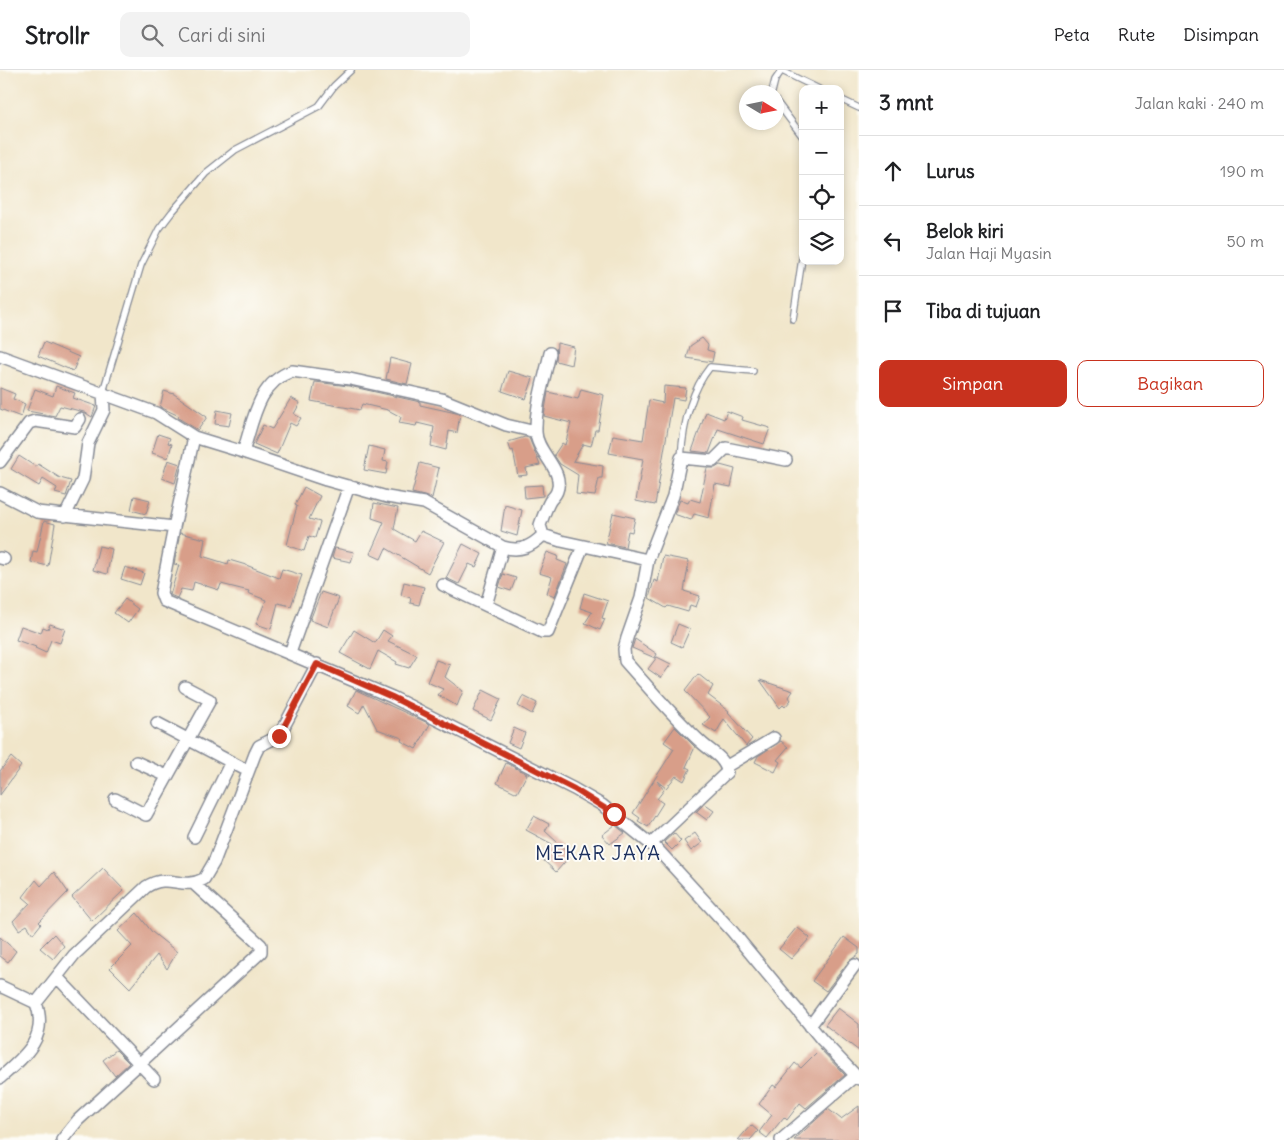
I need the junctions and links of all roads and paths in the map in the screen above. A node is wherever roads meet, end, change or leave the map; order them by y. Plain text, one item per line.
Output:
1 (351, 70) edge
2 (781, 70) edge
3 (774, 85) edge
4 (811, 85) edge
5 (844, 101) edge
6 (859, 108) edge
7 (784, 112) edge
8 (799, 132) edge
9 (801, 265) edge
10 (794, 316) dead end
11 (550, 352) dead end
12 (0, 356) edge
13 (753, 371) dead end
14 (103, 392) junction
15 (80, 419) dead end
16 (536, 432) junction
17 (194, 438) junction
18 (242, 452) junction
19 (681, 458) junction
20 (786, 460) dead end
21 (0, 462) edge
22 (349, 486) junction
23 (0, 493) edge
24 (65, 516) junction
25 (174, 527) junction
26 (543, 535) junction
27 (583, 546) junction
28 (503, 547) junction
29 (648, 560) junction
30 (443, 585) dead end
31 (486, 605) junction
32 (290, 653) junction
33 (317, 664) junction
34 (185, 687) dead end
35 (157, 722) dead end
36 (774, 738) dead end
37 (188, 739) junction
38 (136, 762) dead end
39 (231, 762) junction
40 (727, 766) junction
41 (248, 771) junction
42 (168, 776) junction
43 (115, 799) dead end
44 (194, 837) dead end
45 (651, 844) junction
46 (194, 884) junction
47 (855, 965) dead end
48 (57, 977) junction
49 (0, 986) edge
50 (36, 1003) junction
51 (810, 1026) junction
52 (139, 1063) junction
53 (0, 1078) edge
54 (857, 1078) edge
55 (154, 1079) dead end
56 (62, 1140) edge
57 (781, 1140) edge

1 - 14 lane
2 - 3 lane
2 - 4 lane
5 - 6 lane
7 - 8 lane
9 - 10 lane
11 - 16 street
12 - 14 street
13 - 19 lane
14 - 17 street
14 - 24 street
15 - 21 street
16 - 18 street
16 - 26 street
17 - 18 street
17 - 25 street
18 - 22 street
19 - 20 street
19 - 29 street
22 - 28 street
22 - 32 street
23 - 24 street
24 - 25 street
25 - 32 street
26 - 27 street
26 - 28 street
27 - 29 street
27 - 31 street
28 - 31 street
29 - 40 street
30 - 31 street
32 - 33 street
33 - 41 street
33 - 45 street
34 - 37 street
35 - 37 street
36 - 40 street
37 - 39 street
37 - 42 street
38 - 42 street
39 - 41 street
39 - 44 street
40 - 45 street
41 - 46 street
42 - 43 street
45 - 51 street
46 - 48 street
46 - 52 street
47 - 51 street
48 - 50 street
48 - 52 street
49 - 50 street
50 - 53 street
51 - 54 street
52 - 55 street
52 - 56 street
54 - 57 street

